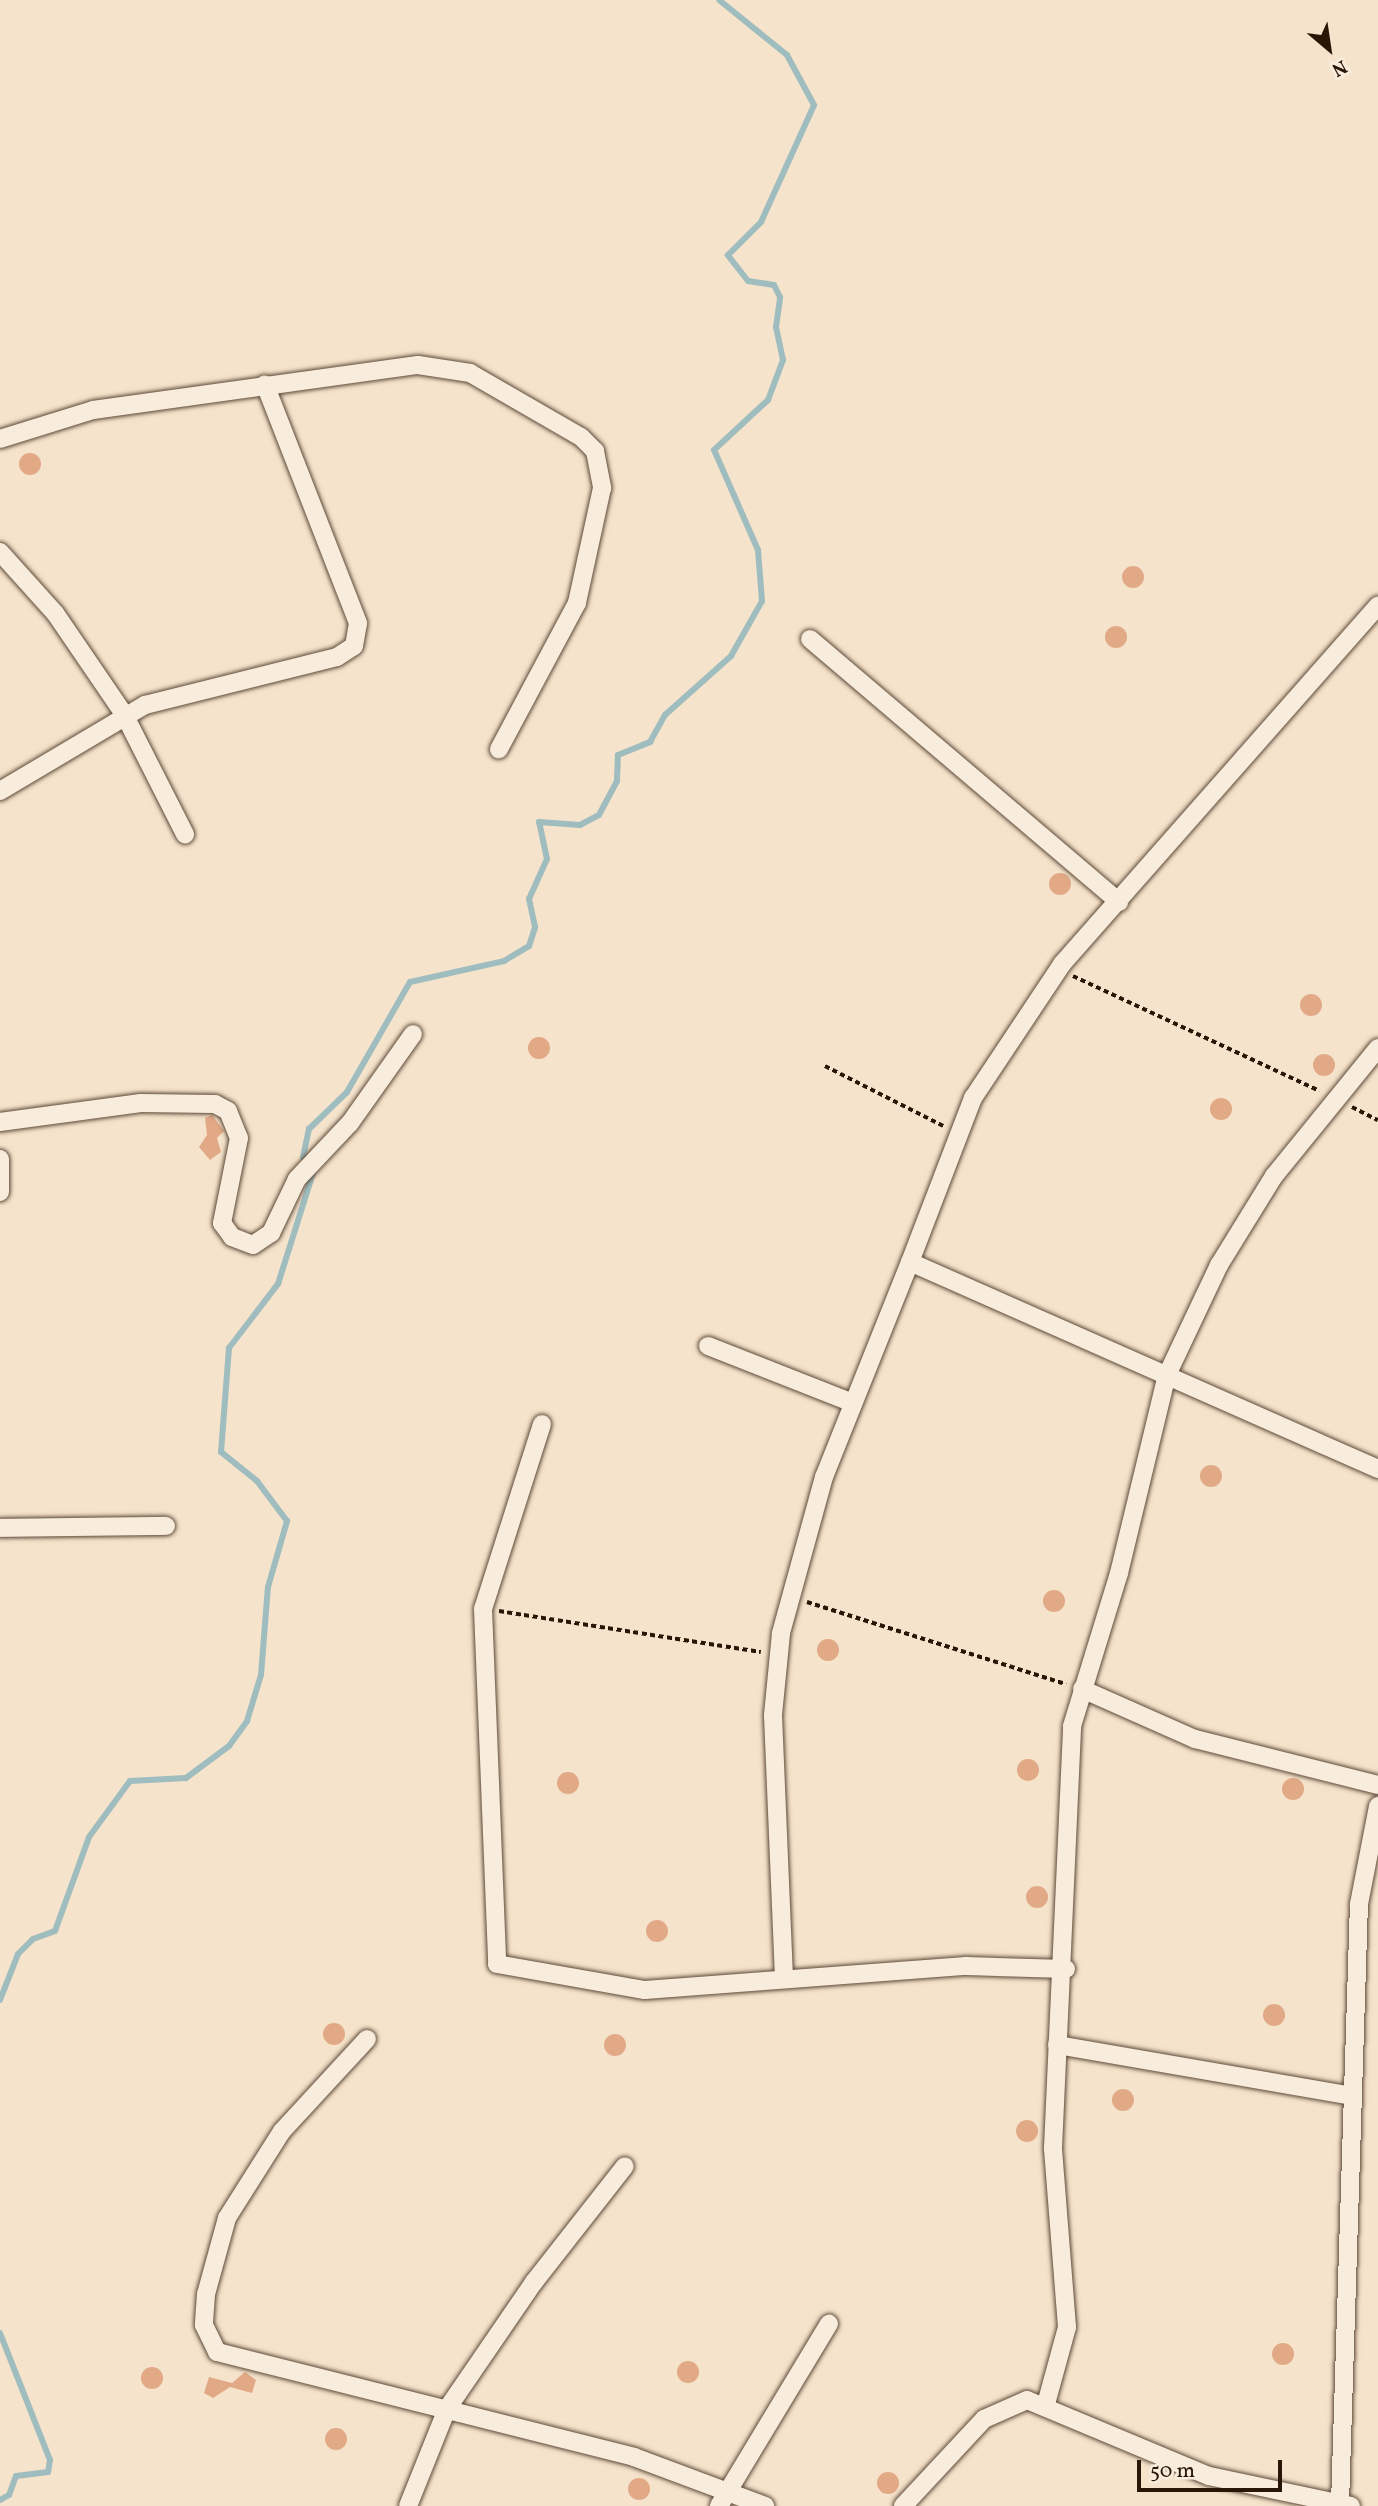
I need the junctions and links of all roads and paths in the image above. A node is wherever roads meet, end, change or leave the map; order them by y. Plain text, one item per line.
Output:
1 (265, 384) junction
2 (0, 439) edge
3 (0, 552) edge
4 (1378, 606) edge
5 (810, 639) dead end
6 (124, 714) junction
7 (499, 749) dead end
8 (0, 791) edge
9 (185, 834) dead end
10 (1119, 902) junction
11 (1059, 969) junction
12 (413, 1034) dead end
13 (1378, 1048) edge
14 (825, 1066) dead end
15 (1334, 1098) junction
16 (1378, 1119) edge
17 (0, 1122) edge
18 (956, 1132) junction
19 (0, 1159) edge
20 (0, 1192) edge
21 (910, 1262) junction
22 (708, 1346) dead end
23 (1167, 1375) junction
24 (853, 1403) junction
25 (542, 1424) dead end
26 (1378, 1469) edge
27 (166, 1526) dead end
28 (0, 1528) edge
29 (790, 1597) junction
30 (483, 1609) junction
31 (778, 1655) junction
32 (1082, 1689) junction
33 (1378, 1786) edge
34 (1378, 1806) edge
35 (1375, 1831) edge
36 (1066, 1969) junction
37 (784, 1978) junction
38 (367, 2039) dead end
39 (1057, 2045) junction
40 (1352, 2096) junction
41 (625, 2166) dead end
42 (829, 2324) dead end
43 (1046, 2404) junction
44 (447, 2409) junction
45 (722, 2499) edge
46 (1346, 2505) edge
47 (408, 2506) edge
48 (765, 2506) edge
49 (903, 2506) edge

1 - 2 street
1 - 6 street
1 - 7 street
3 - 6 street
4 - 10 street
5 - 10 street
6 - 8 street
6 - 9 street
10 - 11 street
11 - 15 path
11 - 18 street
12 - 17 street
13 - 15 street
14 - 18 path
15 - 16 path
15 - 23 street
18 - 21 street
19 - 20 street
21 - 23 street
21 - 24 street
22 - 24 street
23 - 26 street
23 - 32 street
24 - 29 street
25 - 30 street
27 - 28 street
29 - 31 street
29 - 32 path
30 - 31 path
30 - 37 street
31 - 37 street
32 - 33 street
32 - 36 street
34 - 35 street
35 - 40 street
36 - 37 street
36 - 39 street
38 - 44 street
39 - 40 street
39 - 43 street
40 - 46 street
41 - 44 street
42 - 45 street
43 - 46 street
43 - 49 street
44 - 45 street
44 - 47 street
45 - 48 street

